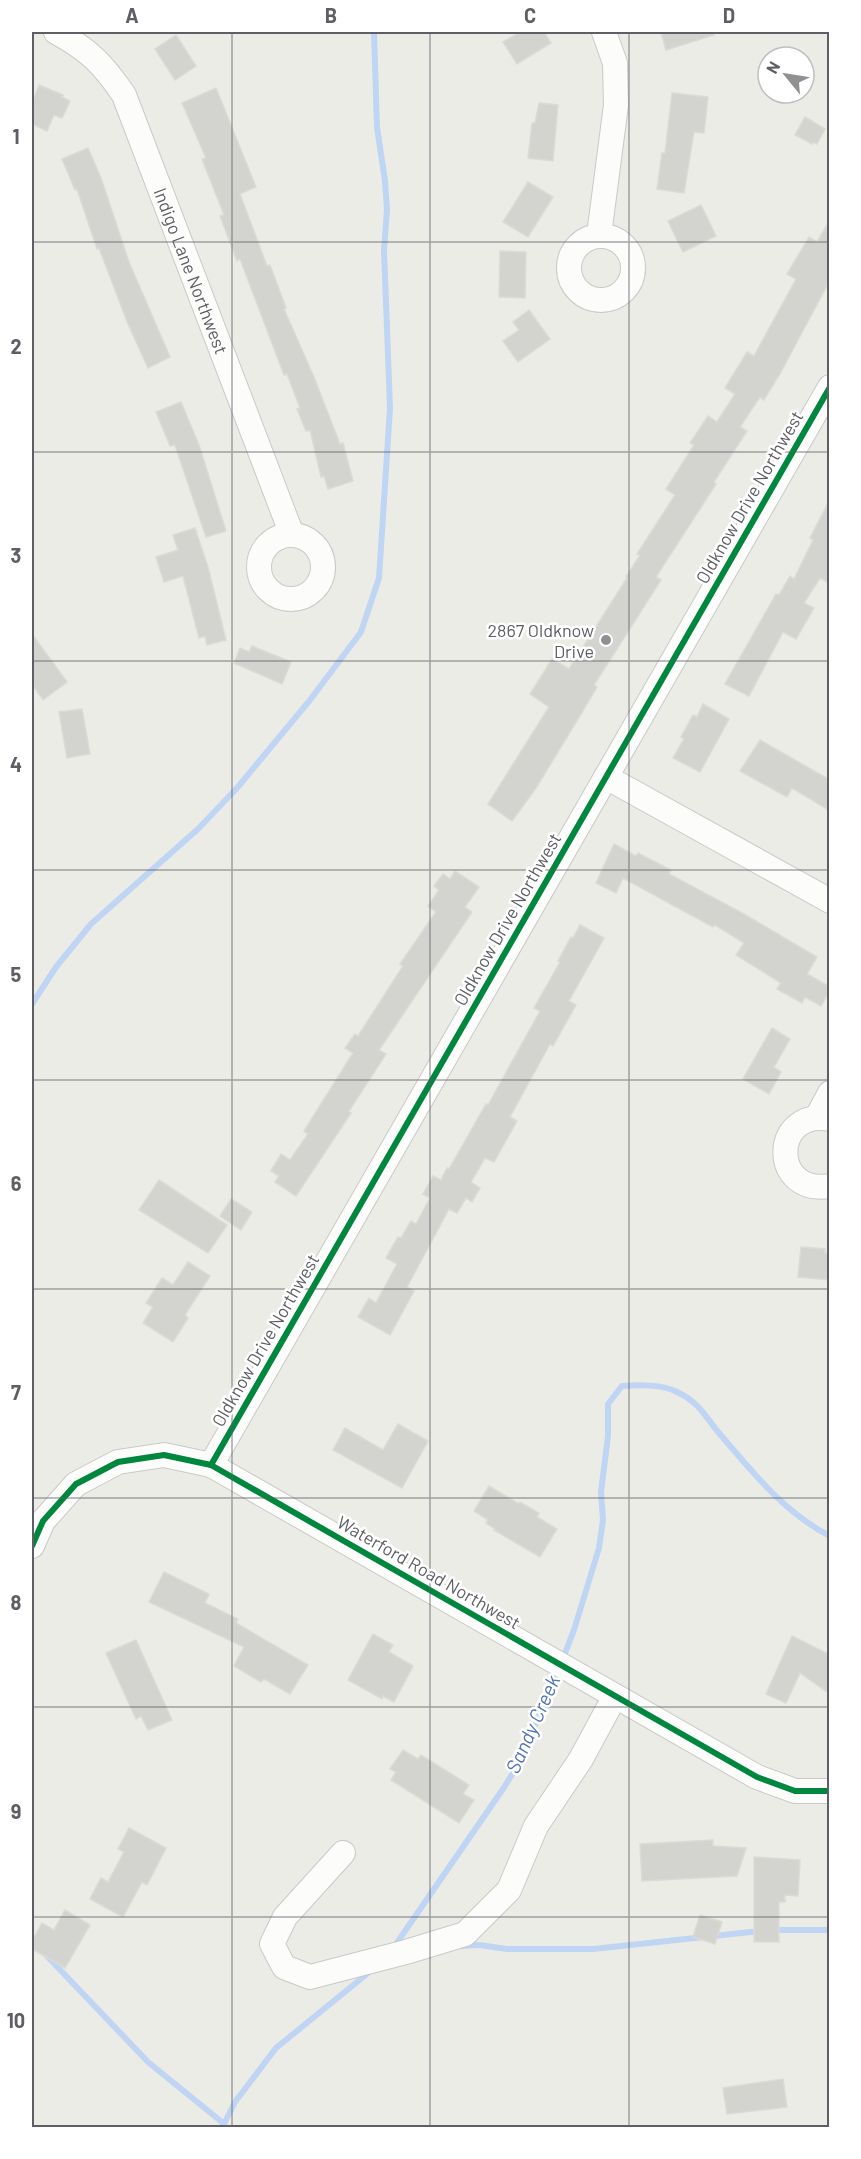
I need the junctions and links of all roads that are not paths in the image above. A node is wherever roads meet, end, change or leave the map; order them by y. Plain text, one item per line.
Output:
1 (56, 32) edge
2 (604, 32) edge
3 (599, 235) dead end
4 (830, 387) edge
5 (292, 535) dead end
6 (606, 777) junction
7 (830, 901) edge
8 (830, 1093) edge
9 (823, 1118) edge
10 (830, 1186) edge
11 (211, 1465) junction
12 (32, 1546) edge
13 (615, 1696) junction
14 (830, 1791) edge
15 (343, 1853) dead end

1 - 5 street, Indigo Lane Northwest
2 - 3 street
4 - 6 street, Oldknow Drive Northwest
6 - 7 street
6 - 11 street, Oldknow Drive Northwest
8 - 9 street
9 - 10 street
11 - 12 street, Waterford Road Northwest
11 - 13 street, Waterford Road Northwest
13 - 14 street, Waterford Road Northwest
13 - 15 street

